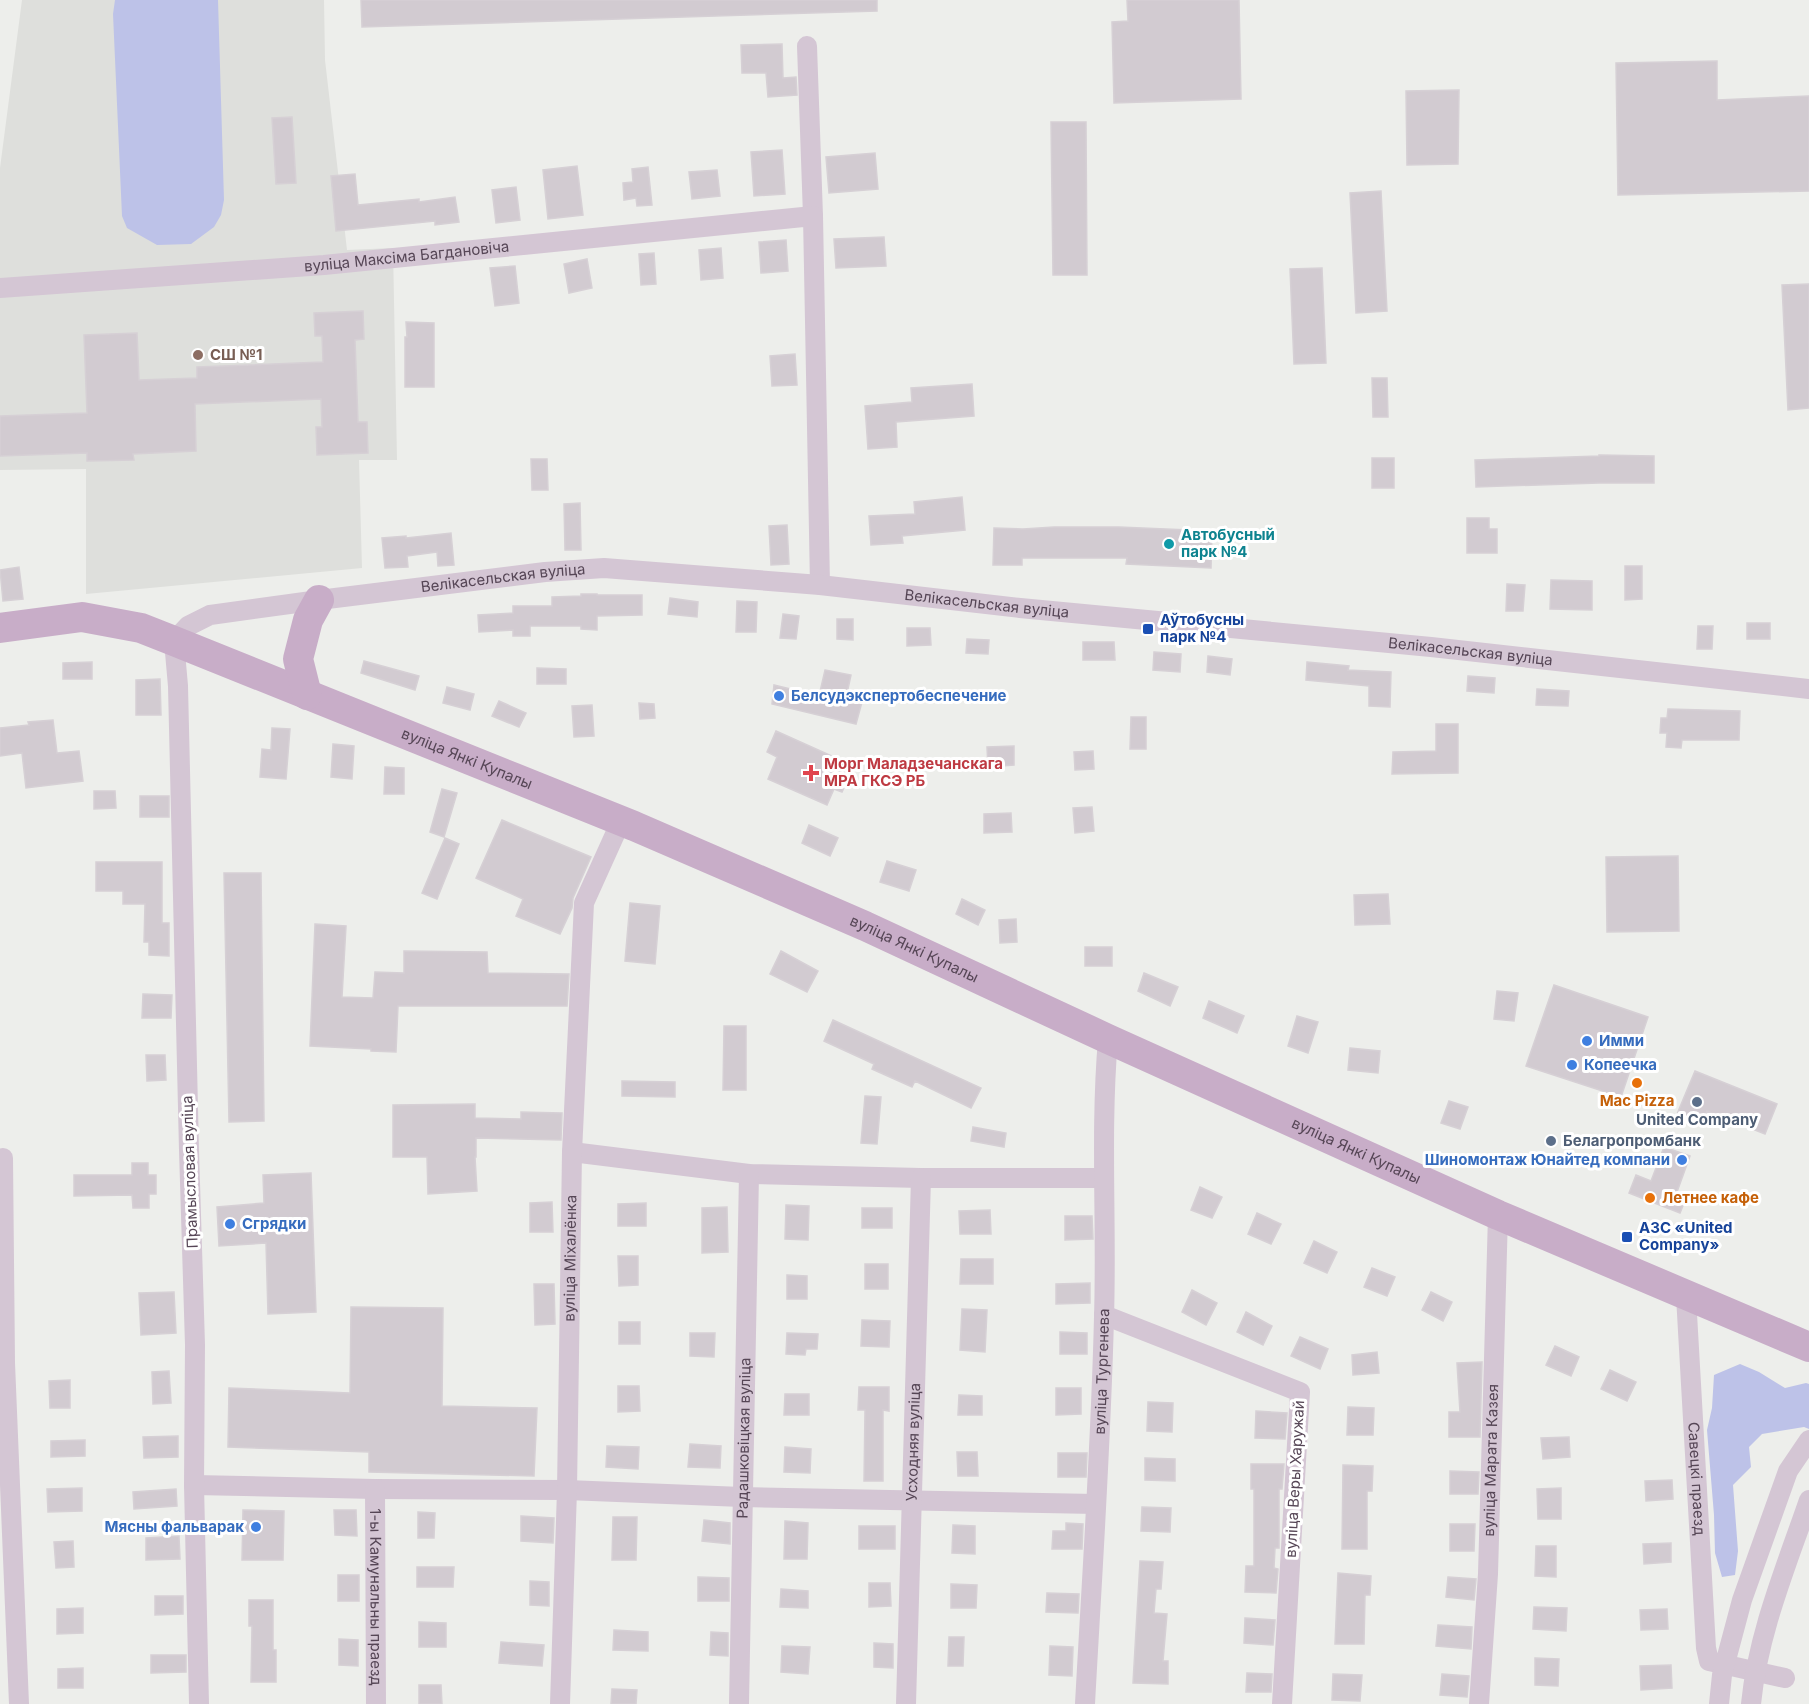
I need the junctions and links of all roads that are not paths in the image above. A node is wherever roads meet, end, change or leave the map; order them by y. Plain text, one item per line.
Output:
1 (807, 46) dead end
2 (813, 216) junction
3 (0, 288) edge
4 (820, 585) junction
5 (319, 600) junction
6 (0, 628) edge
7 (174, 641) junction
8 (1809, 688) edge
9 (307, 695) junction
10 (621, 821) junction
11 (1108, 1040) junction
12 (572, 1152) junction
13 (3, 1158) dead end
14 (748, 1173) junction
15 (921, 1178) junction
16 (1103, 1178) junction
17 (1498, 1215) junction
18 (1686, 1296) junction
19 (1104, 1316) junction
20 (1809, 1347) edge
21 (1809, 1440) edge
22 (194, 1485) junction
23 (375, 1489) junction
24 (567, 1490) junction
25 (741, 1497) junction
26 (912, 1500) junction
27 (1809, 1500) edge
28 (1096, 1504) junction
29 (1717, 1663) junction
30 (1754, 1672) junction
31 (1785, 1678) dead end
32 (19, 1704) edge
33 (199, 1704) edge
34 (376, 1704) edge
35 (560, 1704) edge
36 (739, 1704) edge
37 (906, 1704) edge
38 (1085, 1704) edge
39 (1282, 1704) edge
40 (1479, 1704) edge
41 (1719, 1704) edge
42 (1751, 1704) edge

1 - 2 street
2 - 3 street, вуліца Максіма Багдановіча
2 - 4 street
4 - 5 street, Велікасельская вуліца
4 - 8 street, Велікасельская вуліца
5 - 7 street, Велікасельская вуліца
5 - 9 main road
6 - 7 main road, вуліца Янкі Купалы
7 - 9 main road, вуліца Янкі Купалы
7 - 22 street, Прамысловая вуліца
9 - 10 main road, вуліца Янкі Купалы
10 - 11 main road, вуліца Янкі Купалы
10 - 12 street, вуліца Міхалёнка
11 - 16 street, вуліца Тургенева
11 - 17 main road, вуліца Янкі Купалы
12 - 14 street
12 - 24 street, вуліца Міхалёнка
13 - 32 street
14 - 15 street
14 - 25 street, Радашковіцкая вуліца
15 - 16 street
15 - 26 street, Усходняя вуліца
16 - 19 street, вуліца Тургенева
17 - 18 main road, вуліца Янкі Купалы
17 - 40 street, вуліца Марата Казея
18 - 20 main road, вуліца Янкі Купалы
18 - 29 street, Савецкі праезд
19 - 28 street, вуліца Тургенева
19 - 39 street, вуліца Веры Харужай
21 - 29 street, Савецкі праезд
22 - 23 street
22 - 33 street, Прамысловая вуліца
23 - 24 street
23 - 34 street, 1-ы Камунальны праезд
24 - 25 street
24 - 35 street, вуліца Міхалёнка
25 - 26 street
25 - 36 street, Радашковіцкая вуліца
26 - 28 street
26 - 37 street, Усходняя вуліца
27 - 30 street
28 - 38 street, вуліца Тургенева
29 - 30 street
29 - 41 street, Савецкі праезд
30 - 31 street
30 - 42 street

